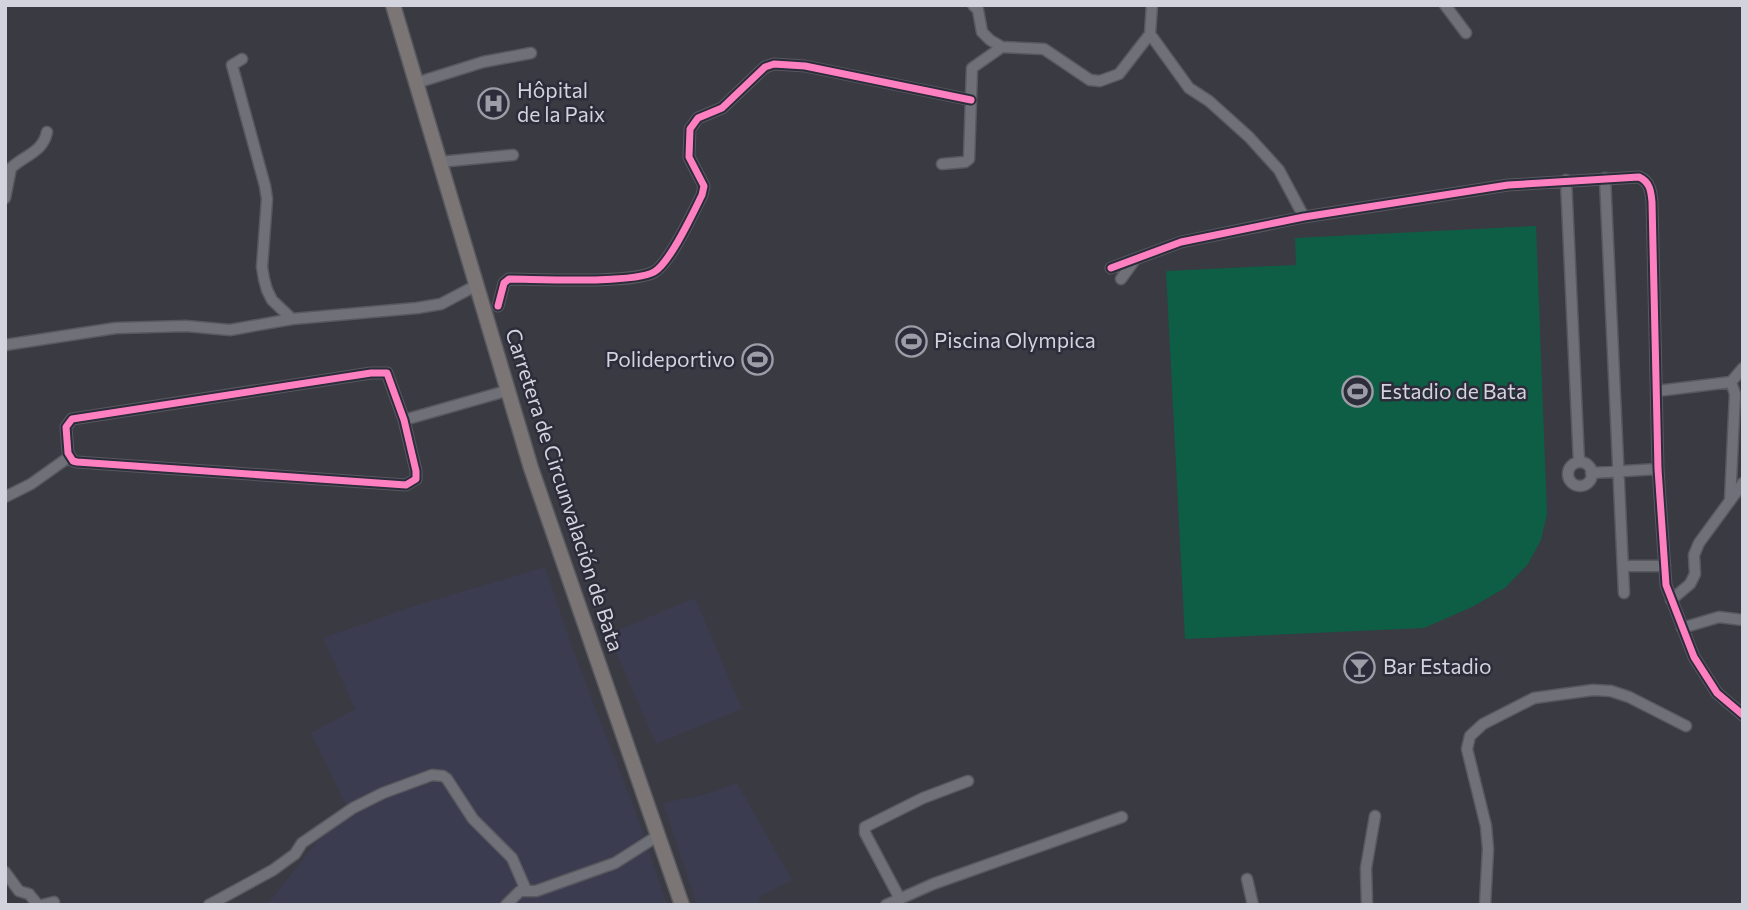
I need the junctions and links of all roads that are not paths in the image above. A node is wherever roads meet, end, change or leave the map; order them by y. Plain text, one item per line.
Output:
1 (393, 5) edge
2 (973, 5) edge
3 (1152, 5) edge
4 (1445, 5) edge
5 (1466, 33) dead end
6 (1150, 34) junction
7 (1002, 47) junction
8 (531, 52) dead end
9 (242, 60) dead end
10 (416, 83) junction
11 (971, 100) junction
12 (47, 132) dead end
13 (513, 155) dead end
14 (439, 162) junction
15 (942, 164) dead end
16 (1605, 178) junction
17 (1566, 180) junction
18 (5, 198) edge
19 (1304, 217) junction
20 (1134, 261) junction
21 (1111, 268) dead end
22 (1121, 279) dead end
23 (477, 285) junction
24 (498, 306) dead end
25 (292, 319) junction
26 (5, 345) edge
27 (1743, 368) edge
28 (1731, 382) junction
29 (506, 391) junction
30 (1657, 391) junction
31 (1739, 404) edge
32 (404, 420) junction
33 (69, 457) junction
34 (1579, 462) junction
35 (1658, 469) junction
36 (1618, 471) junction
37 (1591, 472) junction
38 (1743, 484) edge
39 (5, 497) edge
40 (1730, 504) junction
41 (1623, 566) junction
42 (1665, 566) junction
43 (1624, 593) dead end
44 (1671, 600) junction
45 (1743, 620) edge
46 (1682, 628) junction
47 (1743, 715) edge
48 (1686, 726) dead end
49 (968, 781) dead end
50 (1375, 816) dead end
51 (1122, 817) dead end
52 (659, 835) junction
53 (5, 872) edge
54 (1247, 879) dead end
55 (526, 890) junction
56 (900, 899) junction
57 (54, 902) dead end
58 (40, 905) edge
59 (209, 905) edge
60 (506, 905) edge
61 (682, 905) edge
62 (886, 905) edge
63 (1253, 905) edge
64 (1367, 905) edge
65 (1485, 905) edge

1 - 10 main road, Carretera de Circunvalación de Bata
2 - 7 street
3 - 6 street
4 - 5 street
6 - 7 street
6 - 19 street
7 - 11 street
8 - 10 street
9 - 25 street
10 - 14 main road, Carretera de Circunvalación de Bata
11 - 15 street
11 - 24 street
12 - 18 street
13 - 14 street
14 - 23 main road, Carretera de Circunvalación de Bata
16 - 17 street
16 - 30 street
16 - 36 street
17 - 19 street
17 - 34 street
19 - 20 street
20 - 21 street
20 - 22 street
23 - 25 street
23 - 29 main road, Carretera de Circunvalación de Bata
25 - 26 street
27 - 28 street
28 - 30 street
28 - 31 street
29 - 32 street
29 - 52 main road, Carretera de Circunvalación de Bata
30 - 35 street
31 - 40 street
32 - 33 street
32 - 33 street
33 - 39 street
34 - 37 street
34 - 37 street
35 - 36 street
35 - 42 street
36 - 37 street
36 - 41 street
38 - 40 street
40 - 44 street
41 - 42 street
41 - 43 street
42 - 44 street
44 - 46 street
45 - 46 street
46 - 47 street
48 - 65 street
49 - 56 street
50 - 64 street
51 - 56 street
52 - 55 street
52 - 61 main road, Carretera de Circunvalación de Bata
53 - 58 street
54 - 63 street
55 - 59 street
55 - 60 street
56 - 62 street
57 - 58 street

